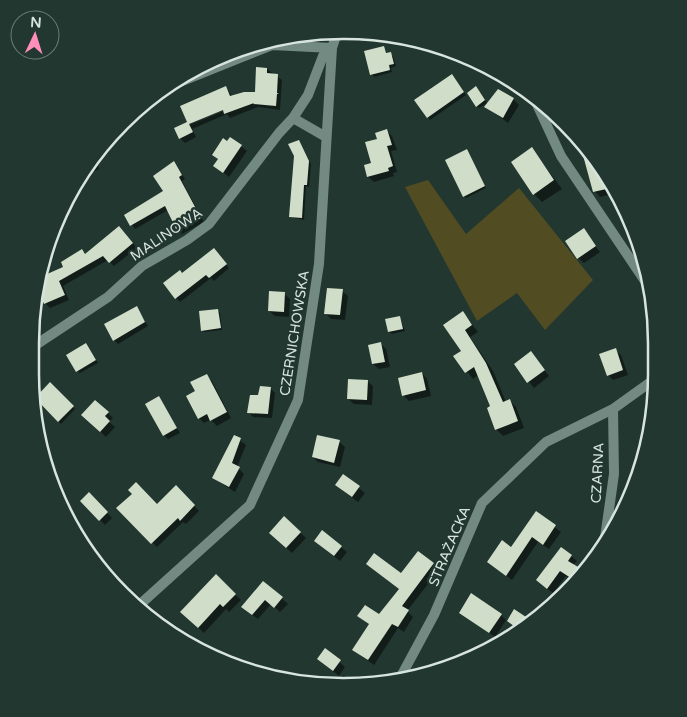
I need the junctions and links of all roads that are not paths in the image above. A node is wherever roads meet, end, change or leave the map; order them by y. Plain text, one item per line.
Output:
1 (335, 39) edge
2 (282, 45) edge
3 (332, 48) junction
4 (252, 53) edge
5 (206, 72) edge
6 (540, 111) edge
7 (293, 118) junction
8 (326, 137) junction
9 (640, 273) edge
10 (39, 343) edge
11 (648, 384) edge
12 (613, 409) junction
13 (607, 527) edge
14 (142, 602) edge
15 (403, 672) edge

1 - 3 street, CZERNICHOWSKA
2 - 3 street
3 - 7 street, MALINOWA
3 - 8 street, CZERNICHOWSKA
4 - 5 street
6 - 9 street
7 - 8 street
7 - 10 street, MALINOWA
8 - 14 street, CZERNICHOWSKA
11 - 12 street, STRAŻACKA
12 - 13 street, CZARNA
12 - 15 street, STRAŻACKA

